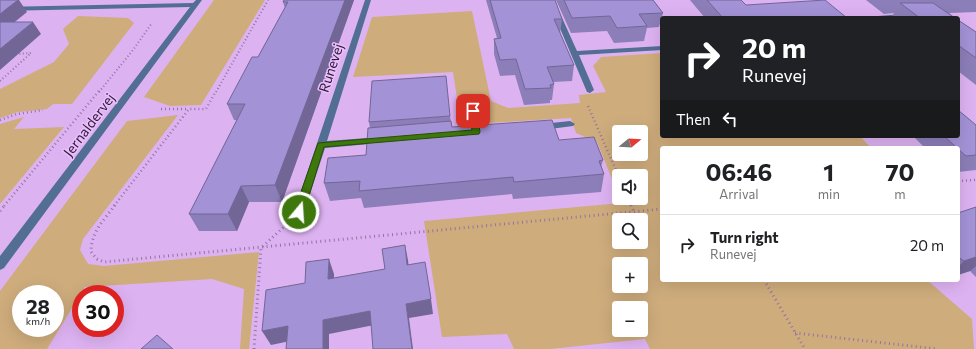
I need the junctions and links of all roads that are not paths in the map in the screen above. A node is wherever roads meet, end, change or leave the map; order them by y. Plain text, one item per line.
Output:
1 (78, 0) edge
2 (368, 0) edge
3 (551, 0) edge
4 (198, 3) edge
5 (69, 8) junction
6 (0, 9) edge
7 (660, 48) edge
8 (575, 53) junction
9 (590, 90) road end
10 (473, 111) dead end
11 (570, 124) dead end
12 (531, 128) edge
13 (476, 132) edge
14 (391, 139) edge
15 (321, 145) junction
16 (299, 212) road end
17 (0, 265) edge

1 - 5 street
2 - 15 street, Runevej
3 - 8 street
4 - 5 street
4 - 17 street, Jernaldervej
5 - 6 street
7 - 8 street
8 - 9 street
10 - 13 street
11 - 12 street
14 - 15 street
15 - 16 street, Runevej

